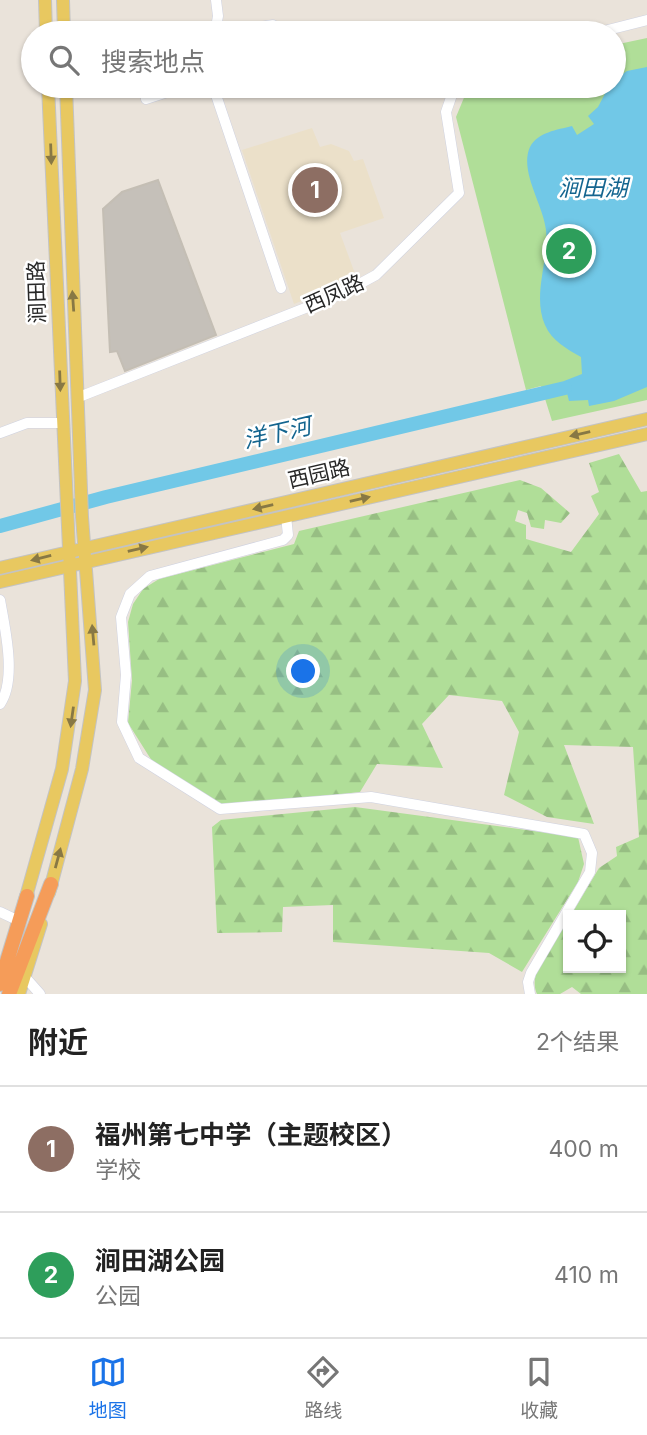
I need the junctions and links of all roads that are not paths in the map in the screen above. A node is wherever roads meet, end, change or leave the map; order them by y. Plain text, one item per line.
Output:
1 (45, 0) edge
2 (63, 0) edge
3 (216, 0) edge
4 (647, 20) edge
5 (46, 21) edge
6 (64, 21) edge
7 (216, 21) edge
8 (626, 25) edge
9 (48, 98) edge
10 (67, 98) edge
11 (149, 98) edge
12 (218, 98) edge
13 (451, 98) edge
14 (146, 99) dead end
15 (281, 288) dead end
16 (79, 397) junction
17 (647, 419) edge
18 (61, 423) junction
19 (0, 433) edge
20 (647, 434) edge
21 (286, 516) junction
22 (84, 547) junction
23 (69, 551) junction
24 (86, 561) junction
25 (71, 565) junction
26 (0, 568) edge
27 (0, 582) edge
28 (0, 600) edge
29 (0, 704) edge
30 (51, 884) junction
31 (27, 896) junction
32 (0, 912) edge
33 (17, 920) junction
34 (0, 959) edge
35 (25, 976) junction
36 (0, 984) edge
37 (9, 994) edge
38 (19, 994) edge
39 (40, 994) edge
40 (530, 994) edge

1 - 5 main road
2 - 6 main road
3 - 7 street
4 - 8 street
9 -> 18 main road, 涧田路
16 -> 10 main road, 涧田路
11 - 14 street
12 - 15 street
13 - 16 street, 西凤路
16 - 22 main road, 涧田路
17 -> 22 main road, 西园路
18 - 19 street
18 - 23 main road, 涧田路
21 -> 20 main road, 西园路
24 -> 21 main road, 西园路
21 - 40 street
22 - 23 main road, 西园路
22 - 24 main road, 涧田路
23 - 25 main road, 涧田路
23 -> 26 main road, 西园路
24 - 25 main road, 西园路
30 -> 24 main road, 涧田路
25 - 27 main road, 西园路
25 -> 31 main road, 涧田路
28 - 29 street
30 - 35 main road, 涧田路
30 - 37 highway
31 - 33 main road, 涧田路
31 - 36 highway
32 - 33 street
33 - 34 main road, 涧田路
35 - 38 main road, 涧田路
35 - 39 street

